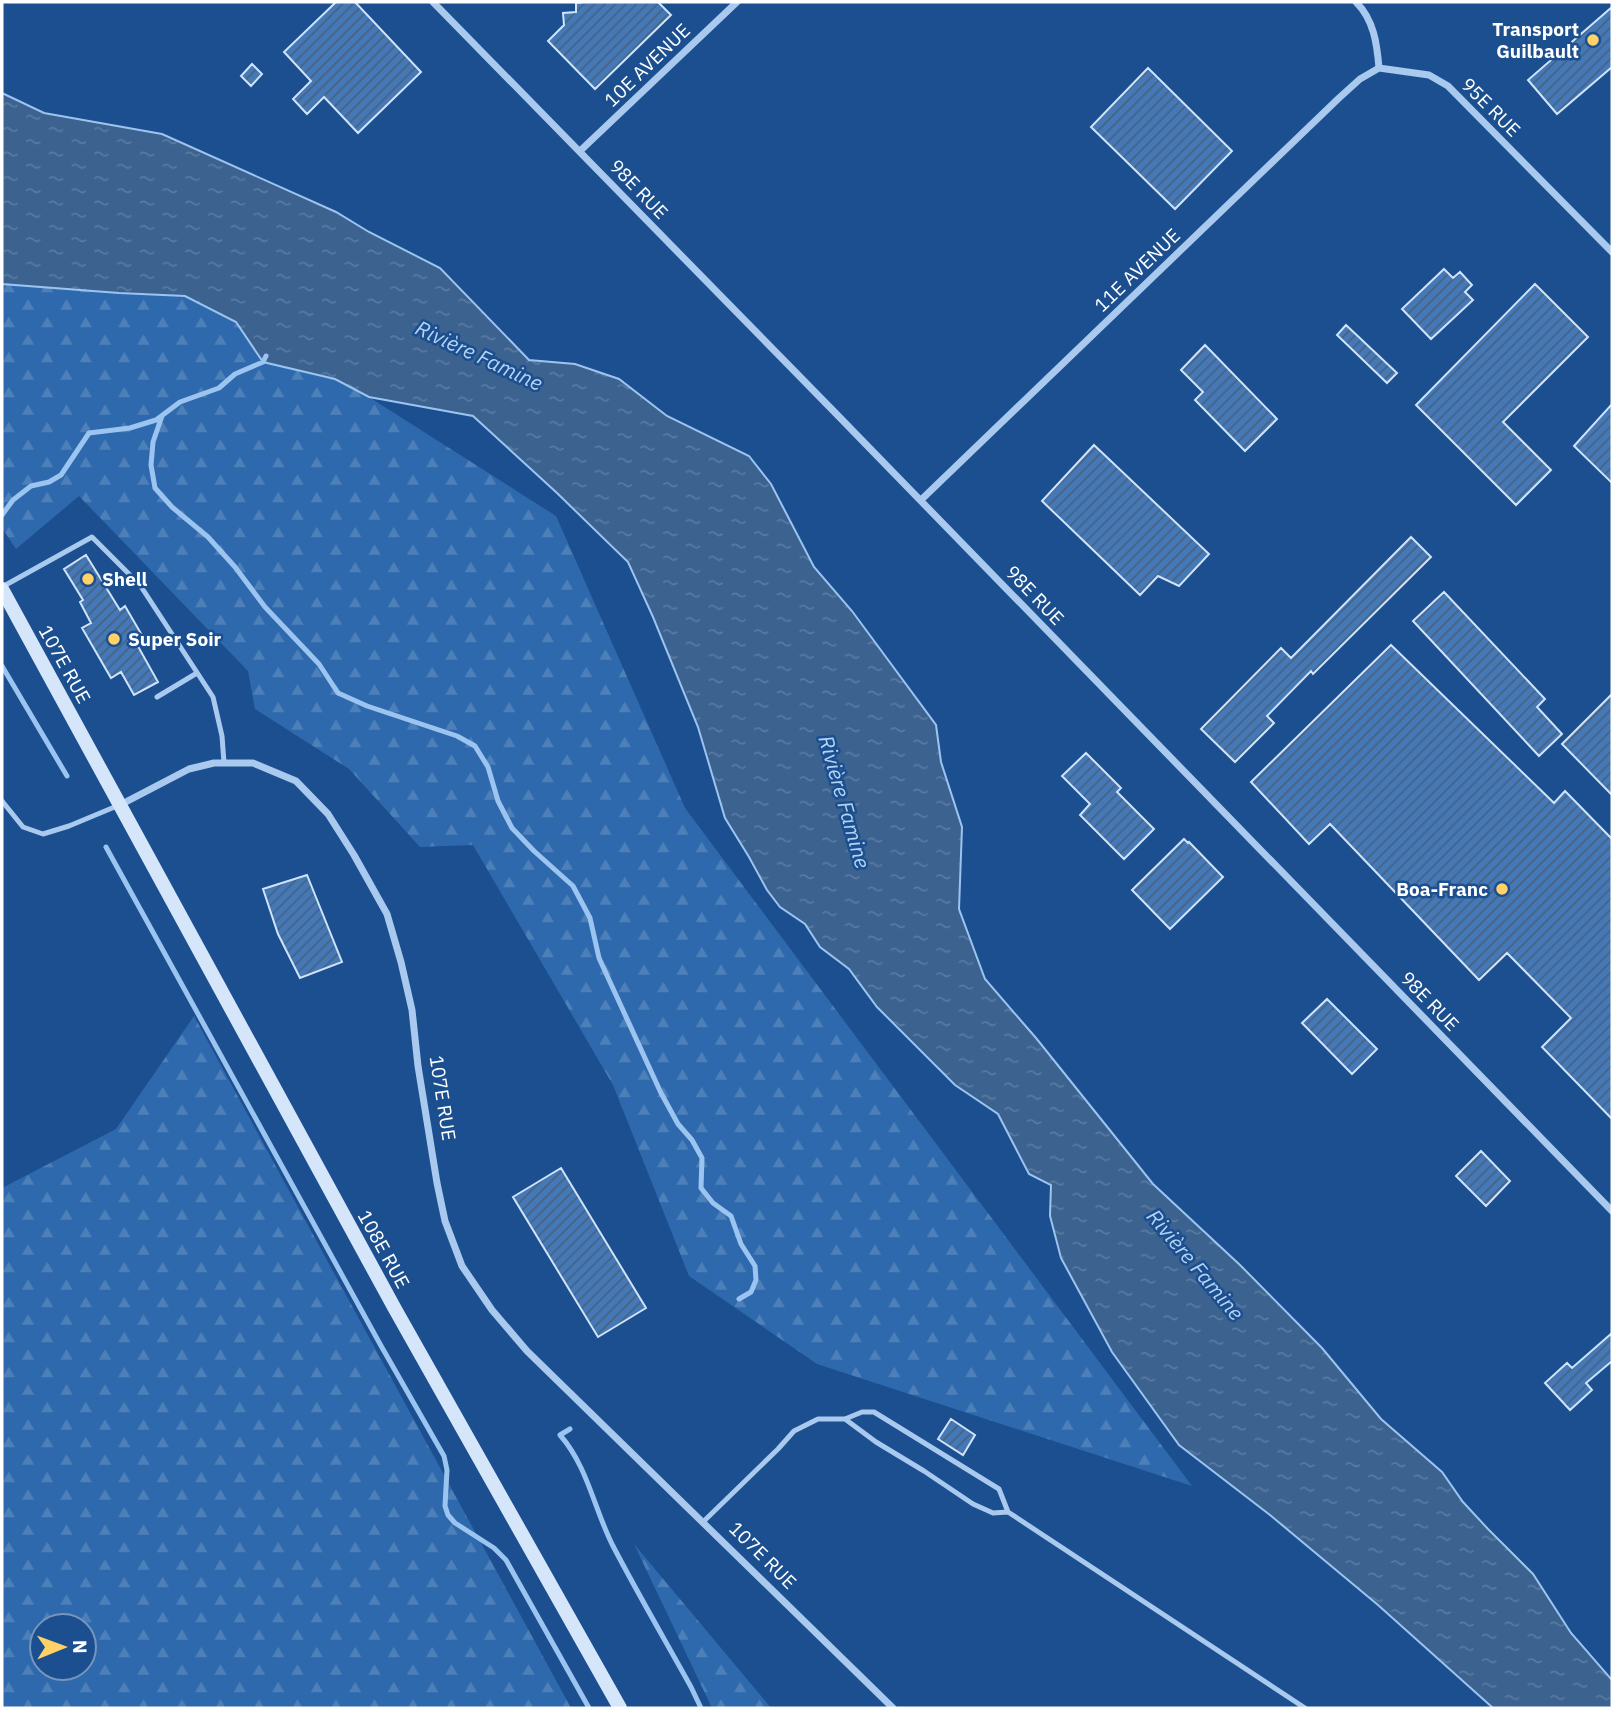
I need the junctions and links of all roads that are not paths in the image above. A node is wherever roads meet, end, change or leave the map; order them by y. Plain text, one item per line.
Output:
1 (433, 2) edge
2 (737, 2) edge
3 (1356, 2) edge
4 (1379, 68) junction
5 (580, 151) junction
6 (1612, 252) edge
7 (922, 499) junction
8 (2, 588) edge
9 (197, 673) junction
10 (158, 697) dead end
11 (224, 763) junction
12 (2, 801) edge
13 (120, 805) junction
14 (1612, 1211) edge
15 (845, 1419) junction
16 (1008, 1512) junction
17 (703, 1522) junction
18 (620, 1708) edge
19 (893, 1708) edge
20 (1304, 1708) edge

1 - 5 street, 98E RUE
2 - 5 street, 10E AVENUE
3 - 4 street
4 - 6 street, 95E RUE
4 - 7 street, 11E AVENUE
5 - 7 street, 98E RUE
7 - 14 street, 98E RUE
8 - 9 lane
8 - 13 main road, 107E RUE
9 - 10 lane
9 - 11 lane
11 - 13 street, 107E RUE
11 - 17 street, 107E RUE
12 - 13 lane
13 - 18 main road, 108E RUE
15 - 16 lane
15 - 16 lane
15 - 17 lane
16 - 20 lane
17 - 19 street, 107E RUE

